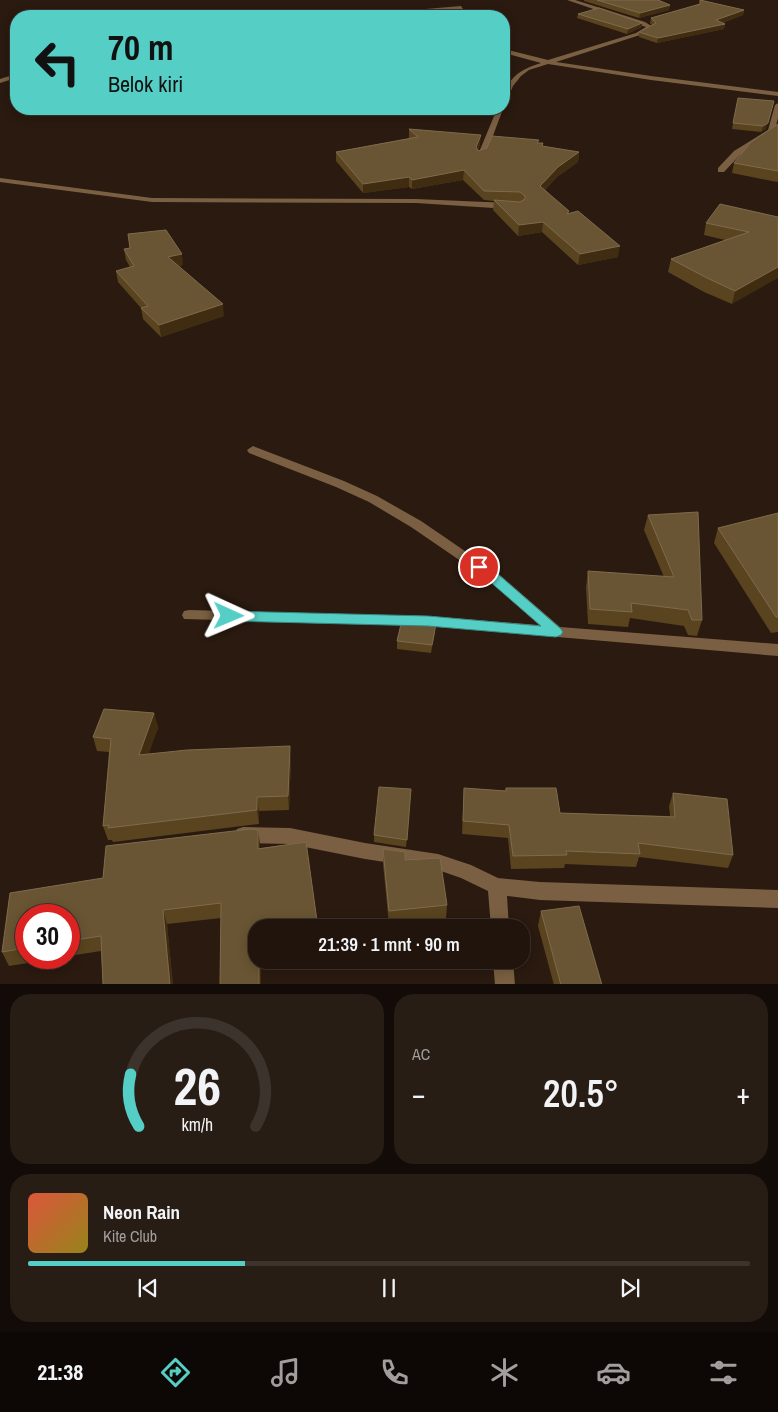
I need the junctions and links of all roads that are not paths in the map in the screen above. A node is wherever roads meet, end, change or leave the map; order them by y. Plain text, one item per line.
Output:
1 (570, 0) edge
2 (434, 10) edge
3 (461, 10) edge
4 (652, 18) edge
5 (640, 22) junction
6 (510, 52) edge
7 (548, 62) junction
8 (510, 86) edge
9 (778, 94) edge
10 (778, 105) edge
11 (498, 115) edge
12 (481, 157) edge
13 (721, 170) dead end
14 (0, 180) edge
15 (519, 207) edge
16 (253, 450) dead end
17 (190, 615) dead end
18 (556, 632) junction
19 (778, 650) edge
20 (228, 837) edge
21 (496, 886) junction
22 (778, 899) edge
23 (499, 919) edge
24 (504, 969) edge
25 (505, 984) edge

1 - 5 street
2 - 3 street
4 - 5 street
5 - 7 street
6 - 7 street
7 - 8 street
7 - 9 street
10 - 13 street
11 - 12 street
14 - 15 street
16 - 18 street
17 - 18 street
18 - 19 street
20 - 21 street
21 - 22 street
21 - 23 street
24 - 25 street

